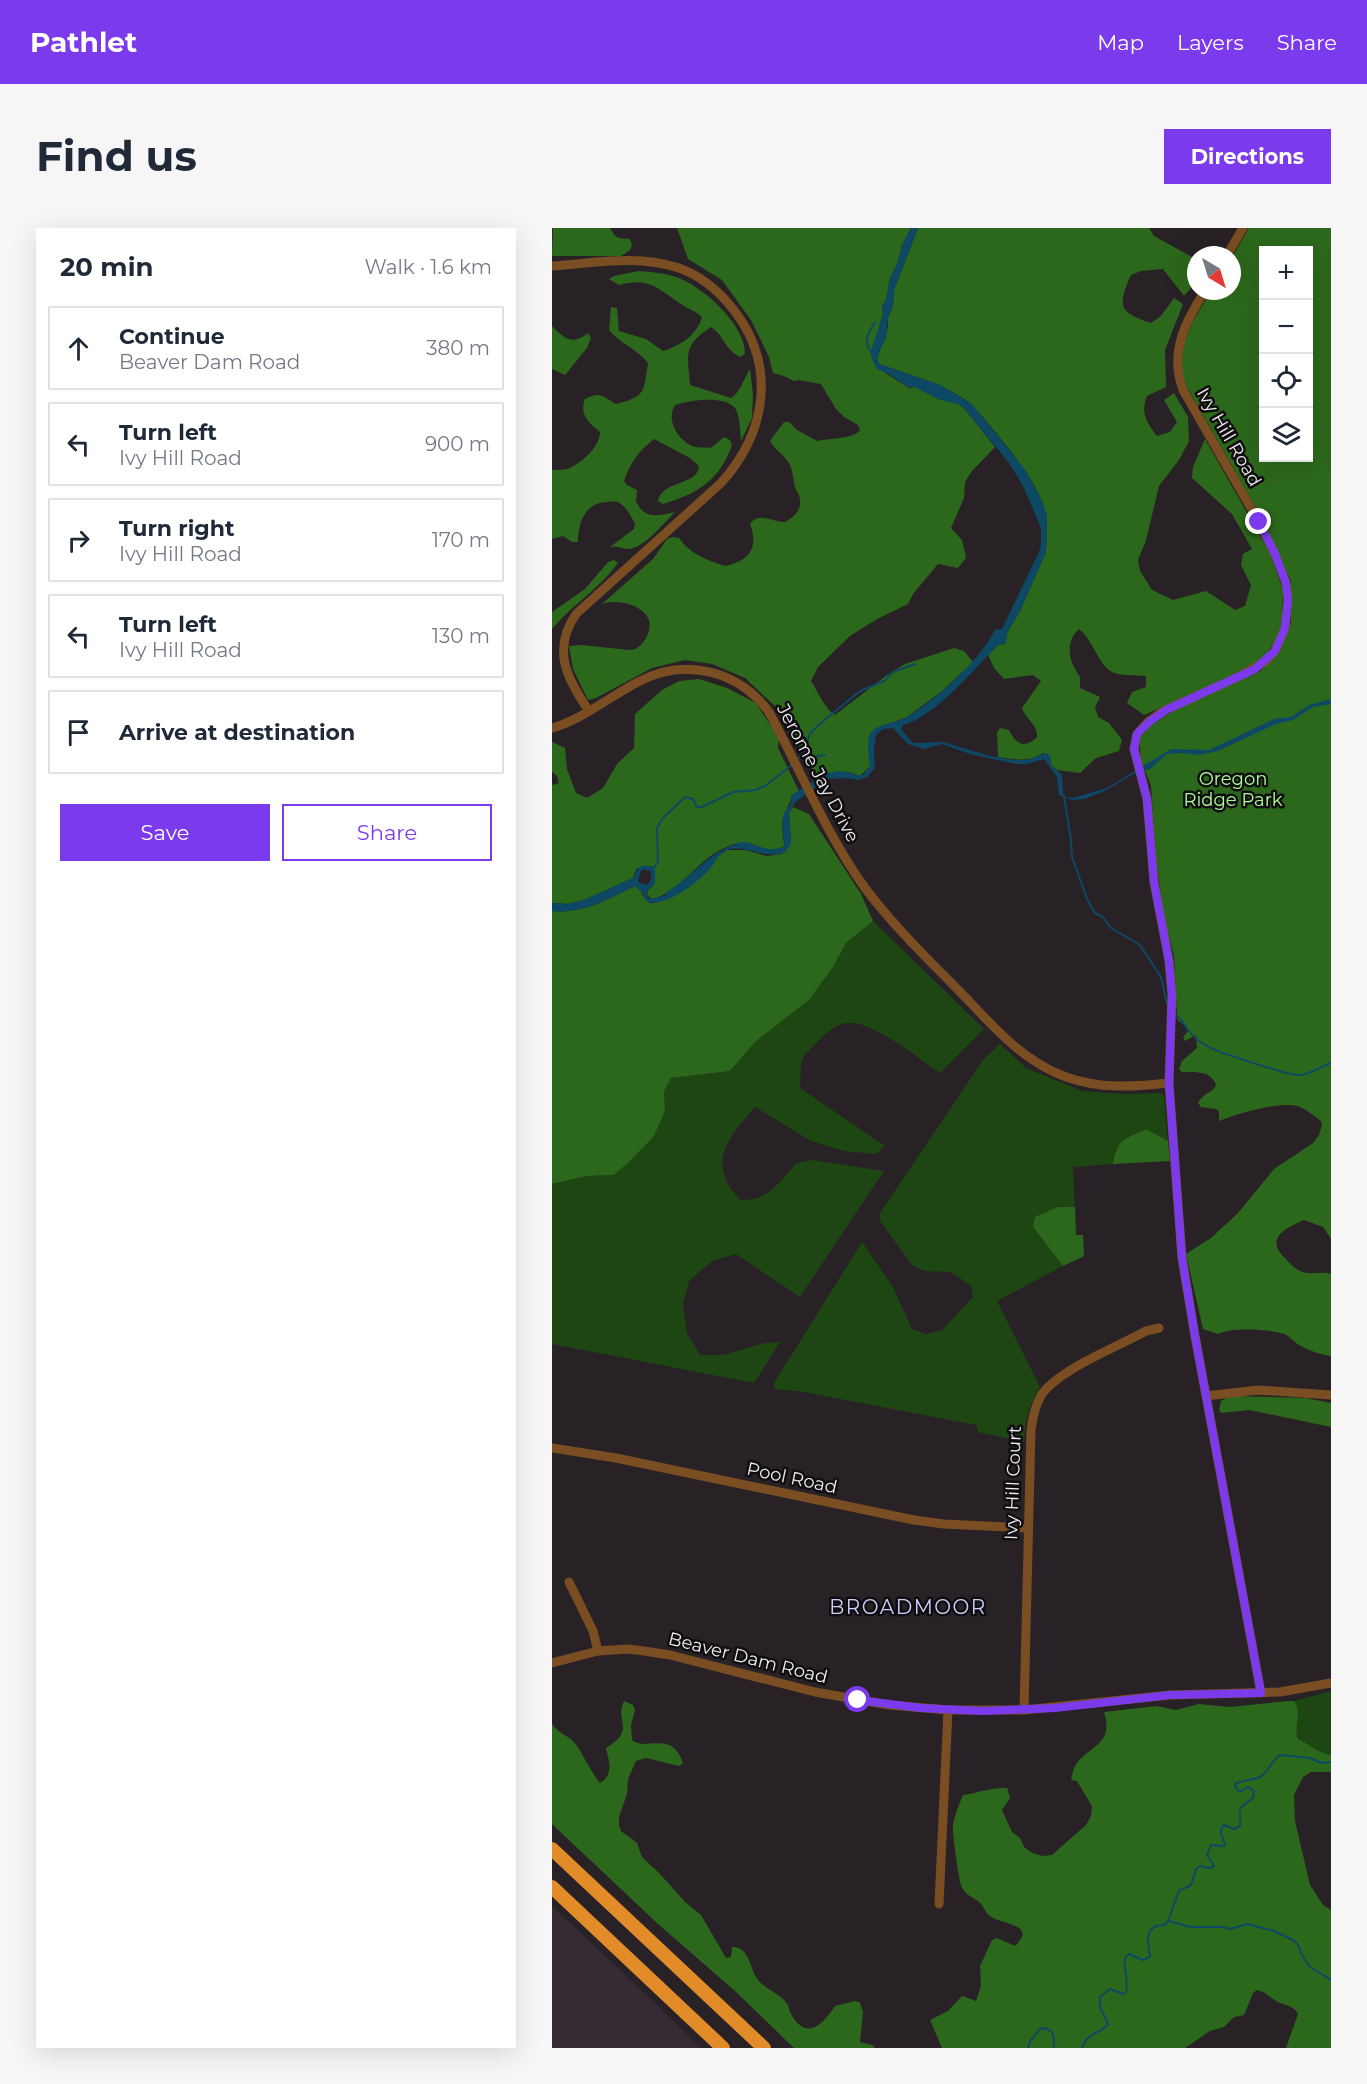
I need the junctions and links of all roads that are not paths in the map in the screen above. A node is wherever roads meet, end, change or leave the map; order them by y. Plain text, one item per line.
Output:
1 (1243, 228) edge
2 (1232, 246) edge
3 (552, 266) edge
4 (1200, 300) edge
5 (589, 711) junction
6 (552, 728) edge
7 (1169, 1083) junction
8 (1159, 1328) dead end
9 (1331, 1395) edge
10 (1206, 1396) junction
11 (552, 1448) edge
12 (1027, 1528) junction
13 (569, 1582) dead end
14 (598, 1651) junction
15 (552, 1663) edge
16 (1331, 1683) edge
17 (1261, 1693) junction
18 (948, 1710) junction
19 (1024, 1710) junction
20 (552, 1849) edge
21 (552, 1887) edge
22 (939, 1904) dead end
23 (723, 2048) edge
24 (764, 2048) edge

1 - 2 street
3 - 5 street
4 - 7 street, Ivy Hill Road
5 - 6 street, Jerome Jay Drive
5 - 7 street, Jerome Jay Drive
7 - 10 street, Ivy Hill Road
8 - 12 street, Ivy Hill Court
9 - 10 street
10 - 17 street, Ivy Hill Road
11 - 12 street, Pool Road
12 - 19 street, Ivy Hill Court
13 - 14 street
14 - 15 street, Beaver Dam Road
14 - 18 street, Beaver Dam Road
16 - 17 street, Beaver Dam Road
17 - 19 street, Beaver Dam Road
18 - 19 street, Beaver Dam Road
18 - 22 street
20 - 24 highway
21 - 23 highway

